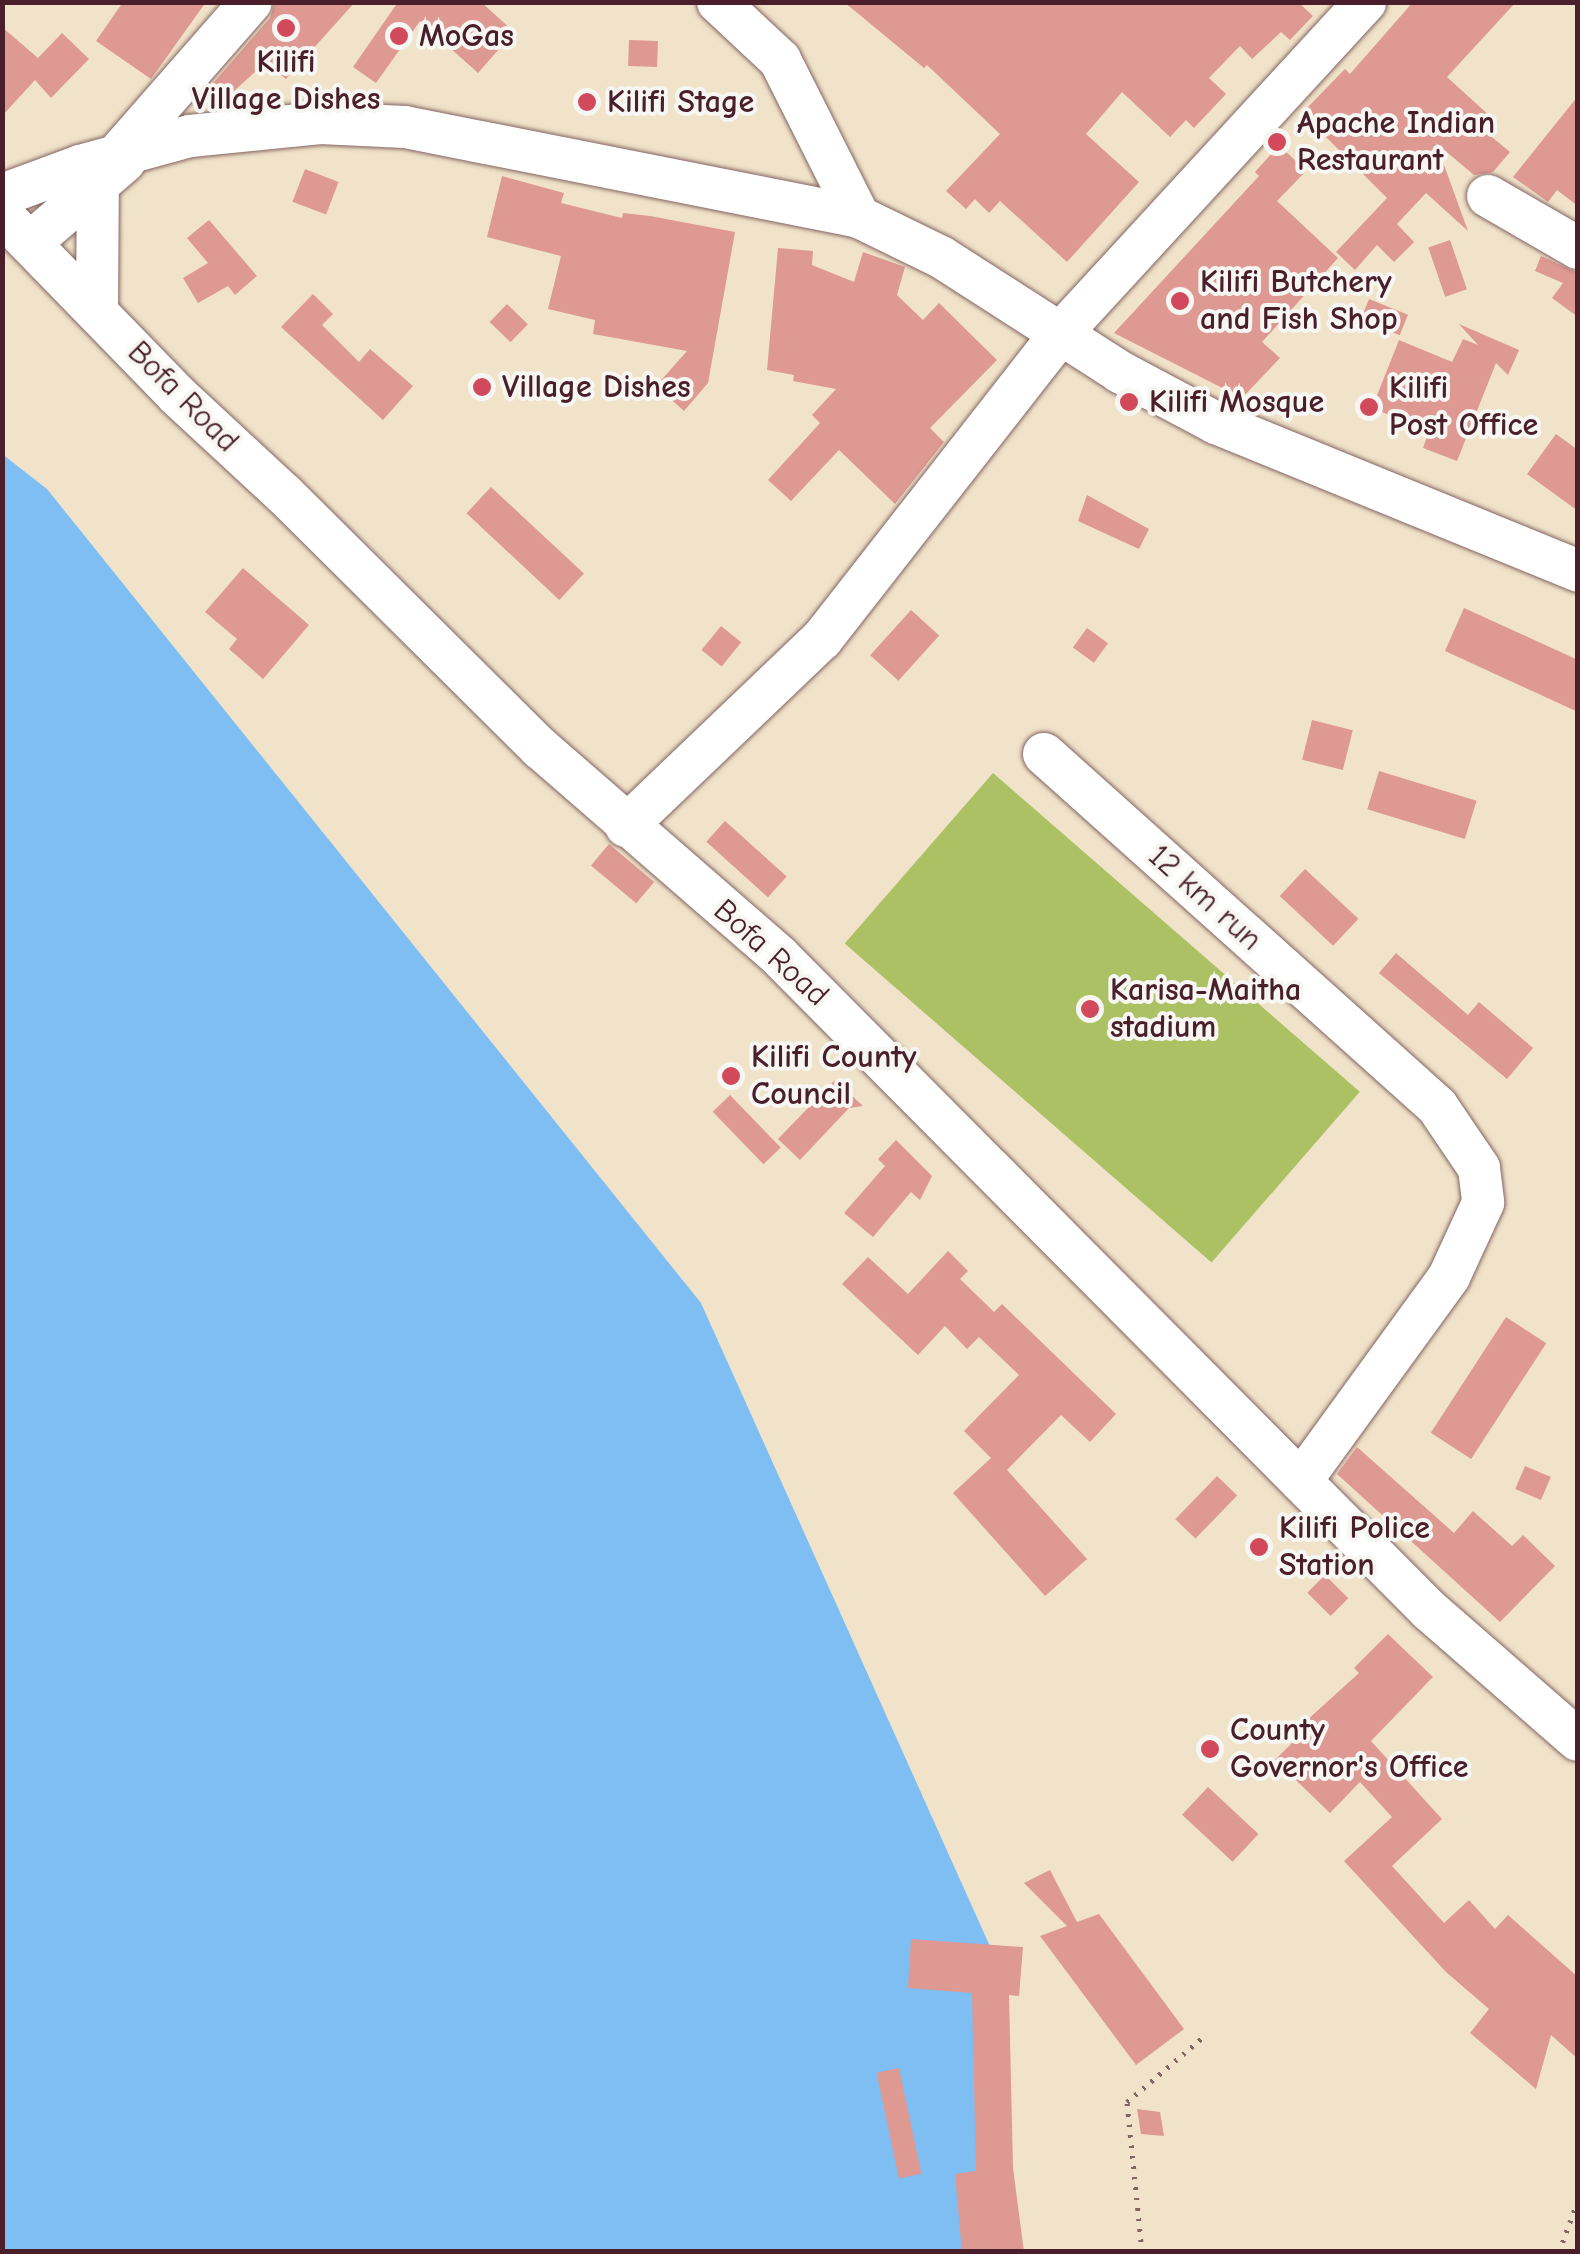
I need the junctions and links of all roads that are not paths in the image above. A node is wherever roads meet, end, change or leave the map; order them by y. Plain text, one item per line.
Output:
1 (718, 2) edge
2 (1365, 2) edge
3 (237, 7) edge
4 (2, 160) edge
5 (109, 163) junction
6 (2, 195) edge
7 (1488, 196) dead end
8 (859, 218) junction
9 (16, 229) edge
10 (1578, 248) edge
11 (97, 311) junction
12 (1060, 334) junction
13 (1578, 570) edge
14 (1044, 754) dead end
15 (626, 826) junction
16 (1301, 1481) junction
17 (1576, 1724) edge

1 - 8 street
2 - 12 street
3 - 5 street
4 - 5 street
5 - 6 street
5 - 8 street
5 - 9 street
5 - 11 street
7 - 10 street
8 - 12 street
9 - 11 street, Bofa Road
11 - 15 street, Bofa Road
12 - 13 street
12 - 15 street
14 - 16 street, 12 km run
15 - 16 street, Bofa Road
16 - 17 street, Bofa Road

